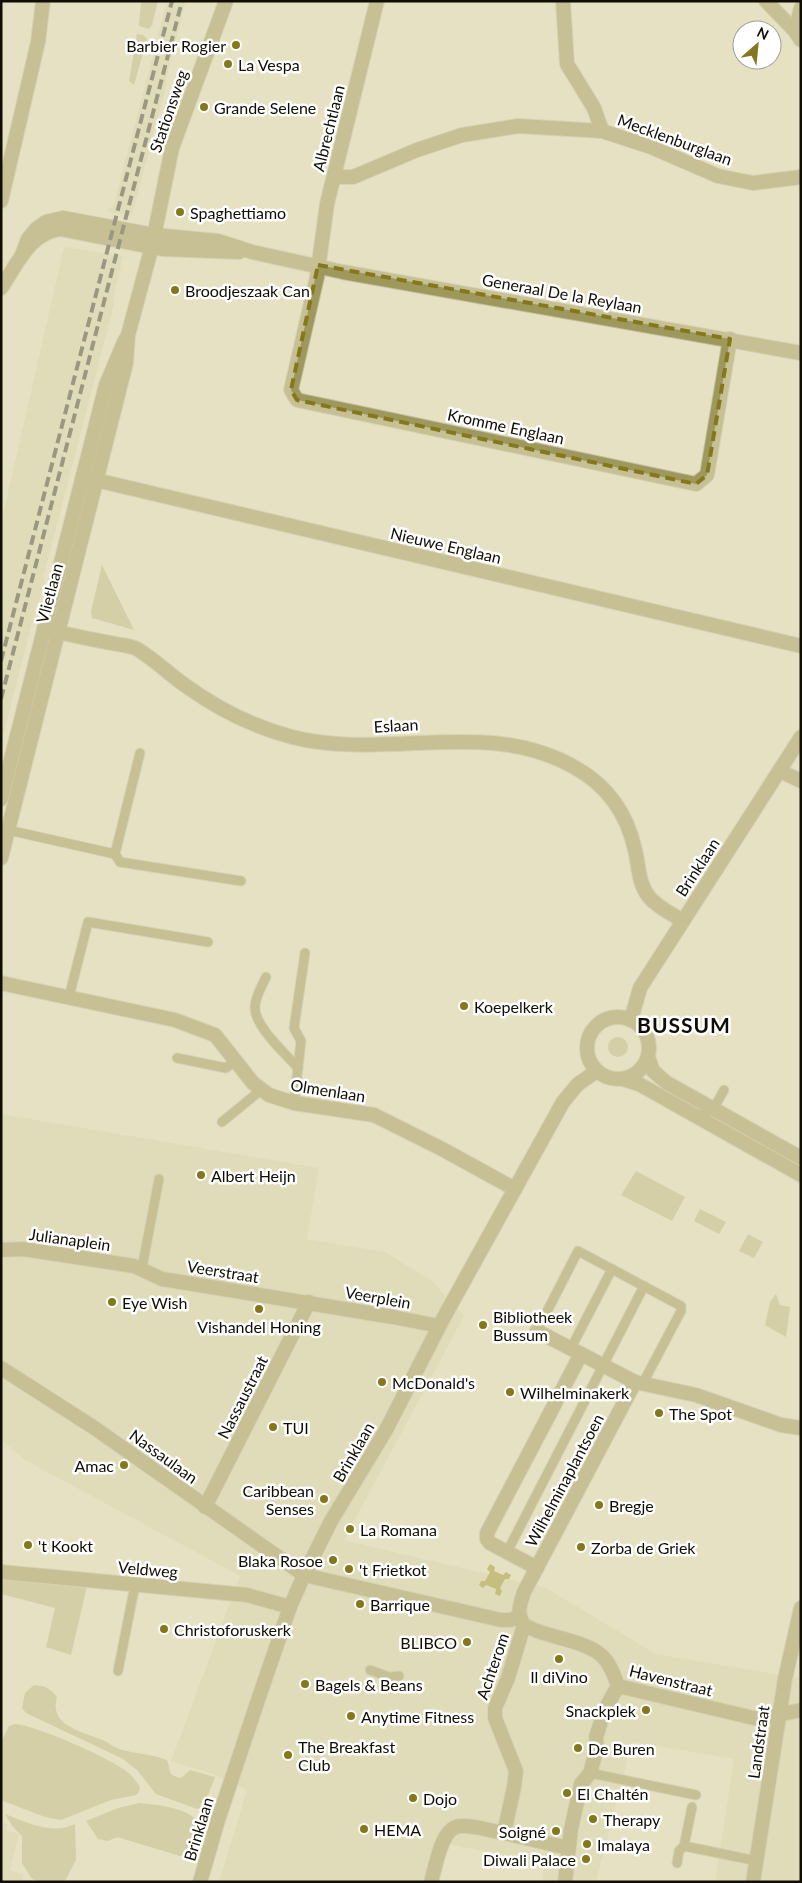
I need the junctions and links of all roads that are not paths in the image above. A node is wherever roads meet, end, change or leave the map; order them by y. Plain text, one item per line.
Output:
1 (43, 1) edge
2 (226, 1) edge
3 (377, 1) edge
4 (563, 1) edge
5 (766, 1) edge
6 (801, 8) edge
7 (798, 36) edge
8 (602, 130) junction
9 (334, 177) junction
10 (801, 177) edge
11 (1, 201) edge
12 (153, 240) junction
13 (318, 265) junction
14 (2, 284) edge
15 (128, 335) junction
16 (729, 345) junction
17 (801, 353) edge
18 (83, 477) junction
19 (97, 481) junction
20 (50, 631) junction
21 (801, 646) edge
22 (801, 737) edge
23 (140, 753) dead end
24 (780, 771) junction
25 (801, 781) edge
26 (1, 799) edge
27 (8, 830) junction
28 (115, 854) junction
29 (1, 858) edge
30 (241, 880) dead end
31 (683, 921) junction
32 (208, 942) dead end
33 (305, 952) dead end
34 (266, 977) dead end
35 (1, 982) edge
36 (69, 997) junction
37 (630, 1020) junction
38 (177, 1058) dead end
39 (648, 1058) junction
40 (236, 1060) junction
41 (298, 1068) junction
42 (597, 1071) junction
43 (623, 1079) junction
44 (261, 1090) junction
45 (724, 1090) dead end
46 (294, 1103) junction
47 (713, 1110) junction
48 (688, 1112) junction
49 (222, 1122) dead end
50 (801, 1158) edge
51 (801, 1175) edge
52 (159, 1179) dead end
53 (516, 1189) junction
54 (1, 1250) edge
55 (138, 1267) junction
56 (612, 1269) junction
57 (644, 1286) junction
58 (309, 1302) junction
59 (439, 1326) junction
60 (537, 1331) joint
61 (576, 1351) junction
62 (603, 1365) junction
63 (1, 1368) edge
64 (639, 1382) junction
65 (801, 1428) edge
66 (205, 1507) junction
67 (507, 1552) junction
68 (537, 1568) junction
69 (1, 1572) edge
70 (304, 1575) junction
71 (134, 1585) junction
72 (290, 1607) junction
73 (801, 1608) edge
74 (521, 1621) junction
75 (370, 1670) dead end
76 (118, 1672) dead end
77 (399, 1676) dead end
78 (618, 1686) junction
79 (801, 1710) edge
80 (780, 1714) junction
81 (590, 1773) junction
82 (696, 1795) dead end
83 (692, 1807) dead end
84 (504, 1833) junction
85 (684, 1846) junction
86 (568, 1848) junction
87 (757, 1861) junction
88 (676, 1863) dead end
89 (200, 1882) edge
90 (431, 1882) edge
91 (565, 1882) edge
92 (753, 1882) edge

1 - 11 street
2 - 12 street, Stationsweg
3 - 9 street, Albrechtlaan
4 - 8 street
5 - 7 street
6 - 7 street
8 - 9 street, Mecklenburglaan
8 - 10 street, Mecklenburglaan
9 - 13 street, Albrechtlaan
12 - 13 street, Generaal De la Reylaan
12 - 14 street
12 - 15 street, Vlietlaan
13 - 16 street, Generaal De la Reylaan
13 - 16 street, Kromme Englaan
15 - 18 street, Vlietlaan
15 - 19 street, Vlietlaan
16 - 17 street, Generaal De la Reylaan
18 - 19 street, Nieuwe Englaan
18 - 20 street, Vlietlaan
19 - 20 street, Vlietlaan
19 - 21 street, Nieuwe Englaan
20 - 26 street, Vlietlaan
20 - 27 street, Vlietlaan
20 - 31 street, Eslaan
22 - 24 street, Brinklaan
23 - 28 lane
24 - 25 street
24 - 31 street, Brinklaan
27 - 28 lane
27 - 29 street, Vlietlaan
28 - 30 lane
31 - 37 street, Brinklaan
32 - 36 lane
33 - 41 lane
34 - 41 lane
35 - 36 street, Olmenlaan
36 - 40 street, Olmenlaan
37 - 39 street
37 - 42 street
38 - 40 lane
39 - 43 street
39 - 47 street
40 - 44 street, Olmenlaan
41 - 46 lane
42 - 43 street
42 - 53 street, Brinklaan
43 - 48 street
44 - 46 street, Olmenlaan
44 - 49 lane
45 - 47 lane
46 - 53 street, Olmenlaan
47 - 48 lane
47 - 50 street
48 - 51 street
52 - 55 lane
53 - 59 street, Brinklaan
54 - 55 street, Julianaplein
55 - 58 street, Veerstraat
56 - 57 lane, Wilhelminaplantsoen
56 - 60 lane, Wilhelminaplantsoen
56 - 61 lane
57 - 62 lane
57 - 64 lane, Wilhelminaplantsoen
58 - 59 street, Veerplein
58 - 66 street, Nassaustraat
59 - 70 street, Brinklaan
60 - 61 street, Wilhelminaplantsoen
61 - 62 street, Wilhelminaplantsoen
61 - 67 street, Wilhelminaplantsoen
62 - 64 street, Wilhelminaplantsoen
62 - 67 lane
63 - 66 street, Nassaulaan
64 - 65 street
64 - 68 street, Wilhelminaplantsoen
66 - 70 street, Nassaulaan
67 - 68 street, Wilhelminaplantsoen
68 - 74 street, Wilhelminaplantsoen
69 - 71 street, Veldweg
70 - 72 street, Brinklaan
70 - 74 street, Havenstraat
71 - 72 street, Veldweg
71 - 76 lane
72 - 89 street, Brinklaan
73 - 80 street, Landstraat
74 - 78 street, Havenstraat
74 - 84 street, Achterom
75 - 77 lane
78 - 80 street, Havenstraat
78 - 81 street
79 - 80 street, Havenstraat
80 - 87 street, Landstraat
81 - 82 lane
81 - 86 street
83 - 85 lane
84 - 86 street
84 - 90 street
85 - 87 lane
85 - 88 lane
86 - 91 street
87 - 92 street, Landstraat

